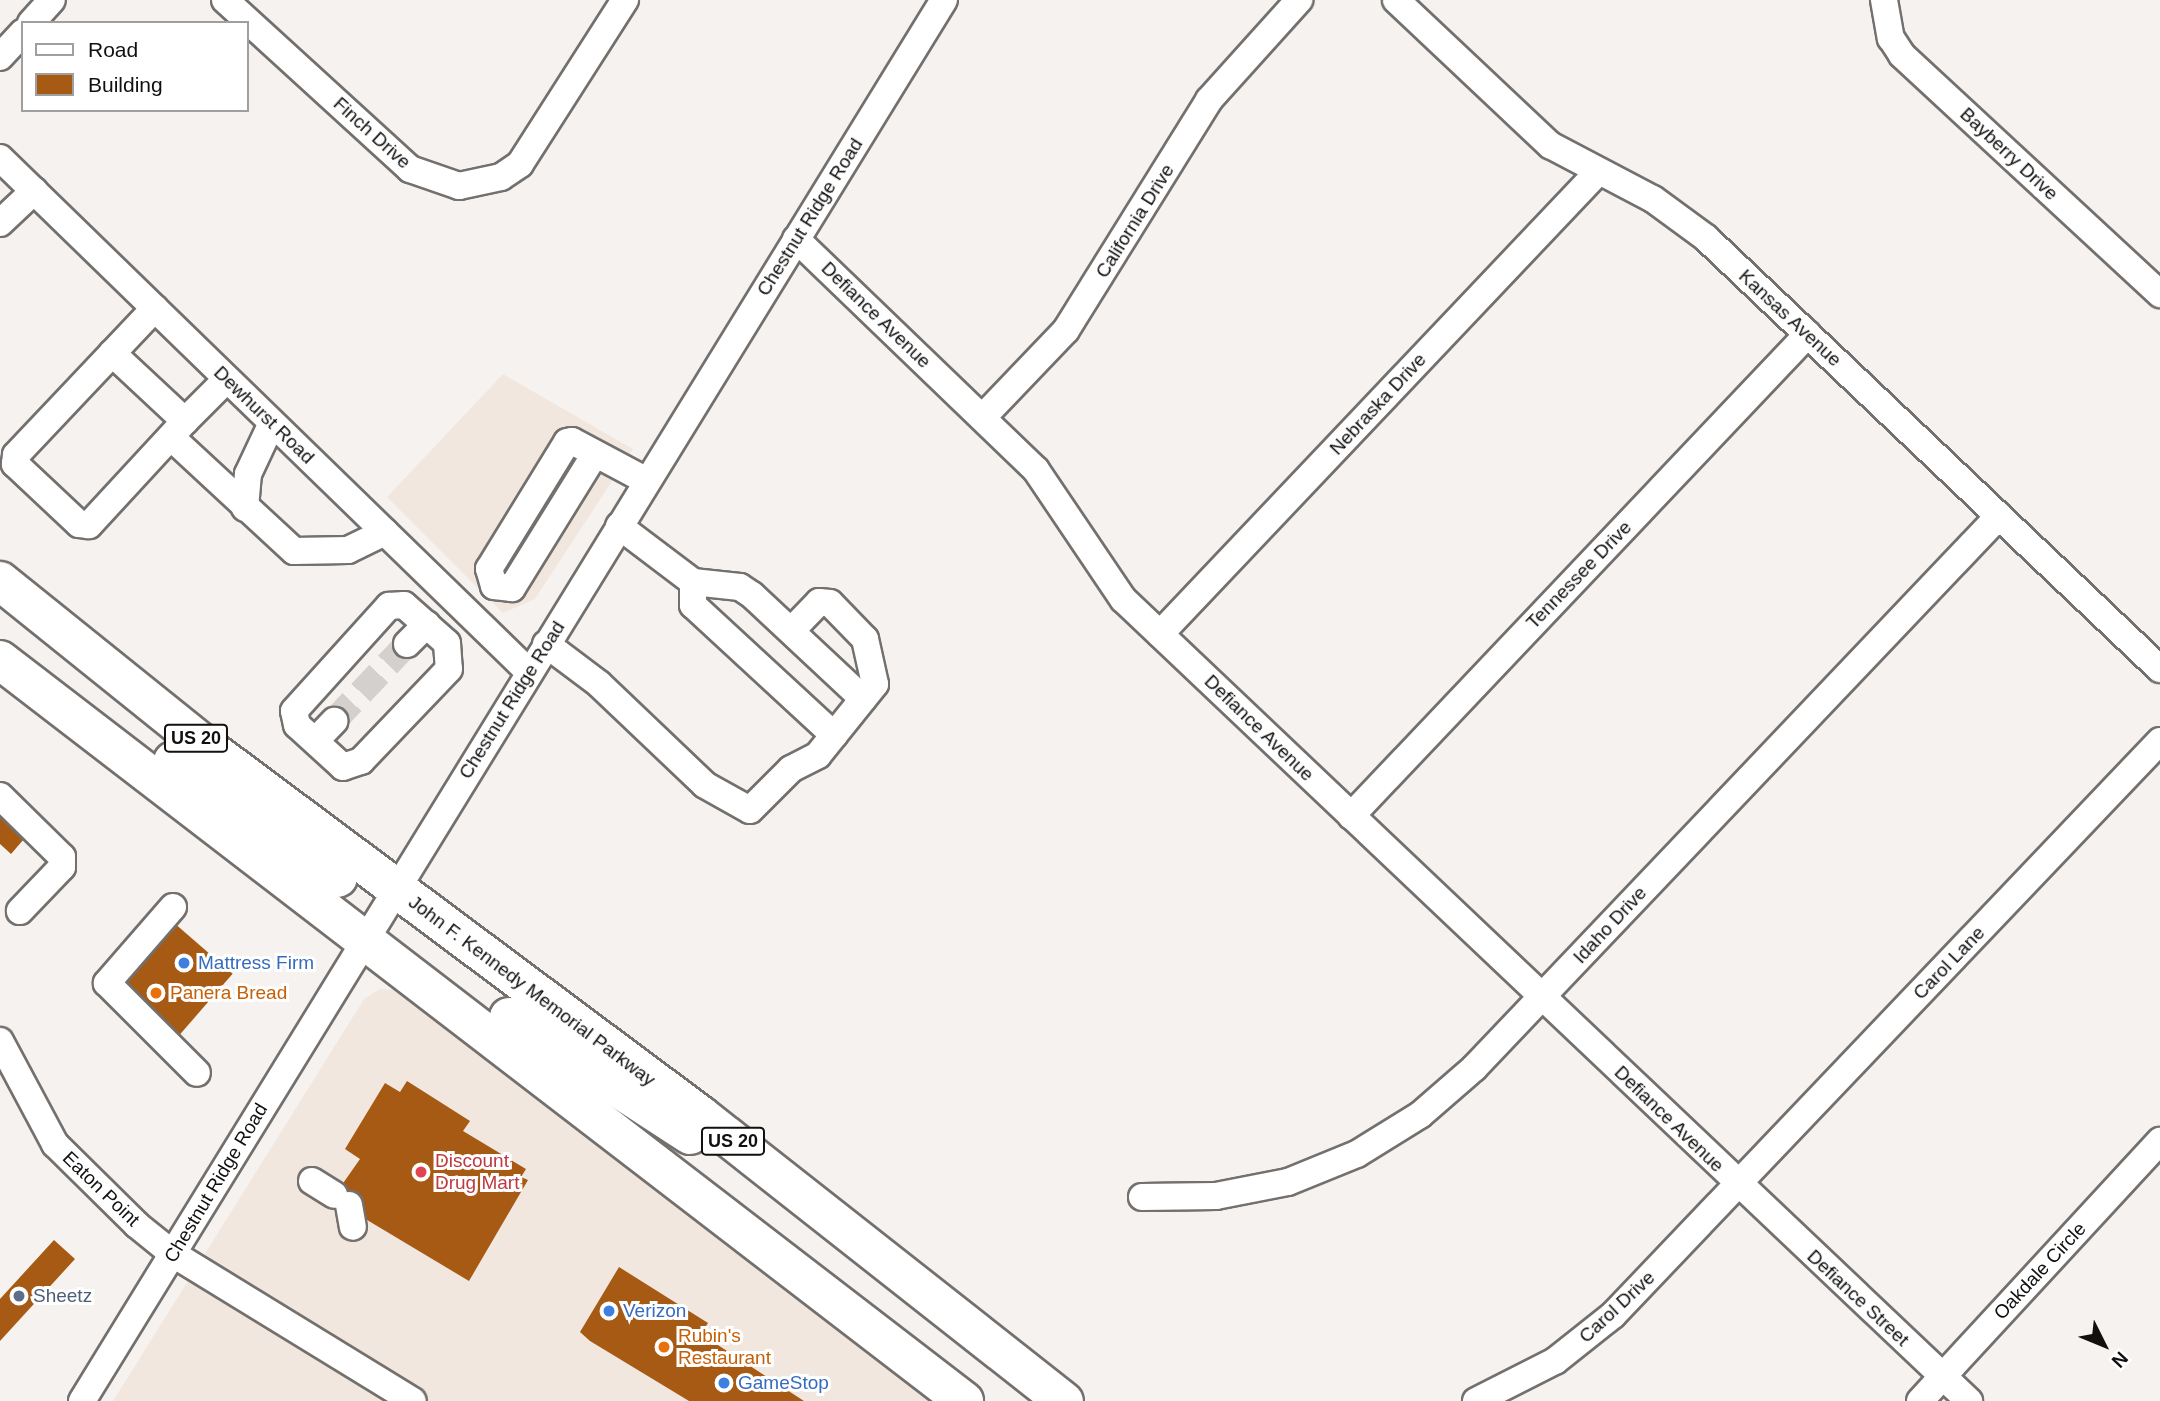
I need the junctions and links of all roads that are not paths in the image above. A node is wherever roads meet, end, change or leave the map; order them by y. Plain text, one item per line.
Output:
1 (52, 0) edge
2 (225, 0) edge
3 (944, 0) edge
4 (1299, 0) edge
5 (1396, 0) edge
6 (1884, 0) edge
7 (621, 2) edge
8 (33, 21) edge
9 (248, 21) edge
10 (248, 21) edge
11 (21, 34) edge
12 (0, 57) edge
13 (0, 158) edge
14 (1596, 174) junction
15 (34, 191) junction
16 (0, 223) edge
17 (796, 239) junction
18 (2160, 294) edge
19 (155, 308) junction
20 (1808, 334) junction
21 (112, 353) junction
22 (227, 379) junction
23 (983, 417) junction
24 (272, 423) junction
25 (179, 430) junction
26 (647, 481) junction
27 (245, 508) junction
28 (1999, 516) junction
29 (619, 526) junction
30 (385, 532) junction
31 (0, 581) edge
32 (693, 582) junction
33 (445, 591) junction
34 (473, 618) junction
35 (423, 620) junction
36 (791, 631) junction
37 (1160, 634) junction
38 (0, 639) edge
39 (407, 644) tunnel mouth
40 (546, 644) junction
41 (0, 660) edge
42 (2160, 669) edge
43 (529, 672) junction
44 (863, 699) junction
45 (334, 721) tunnel mouth
46 (835, 735) junction
47 (315, 741) junction
48 (2160, 741) edge
49 (0, 796) edge
50 (1351, 816) junction
51 (396, 890) junction
52 (173, 907) dead end
53 (20, 911) dead end
54 (365, 939) junction
55 (1541, 998) junction
56 (0, 1041) edge
57 (197, 1073) dead end
58 (2160, 1141) edge
59 (1743, 1190) junction
60 (1142, 1197) dead end
61 (173, 1254) junction
62 (886, 1261) junction
63 (1943, 1376) junction
64 (82, 1401) edge
65 (413, 1401) edge
66 (964, 1401) edge
67 (1064, 1401) edge
68 (1476, 1401) edge
69 (1920, 1401) edge
70 (1969, 1401) edge

1 - 8 street
2 - 10 street, Finch Drive
3 - 17 street, Chestnut Ridge Road
4 - 23 street, California Drive
5 - 14 street, Kansas Avenue
6 - 18 street, Bayberry Drive
7 - 9 street, Finch Drive
11 - 12 street
13 - 15 street, Dewhurst Road
14 - 20 street, Kansas Avenue
14 - 37 street, Nebraska Drive
15 - 16 street
15 - 19 street, Dewhurst Road
17 - 23 street, Defiance Avenue
17 - 26 street, Chestnut Ridge Road
19 - 21 street
19 - 22 street, Dewhurst Road
20 - 28 street, Kansas Avenue
20 - 50 street, Tennessee Drive
21 - 25 street
21 - 25 street
22 - 24 street, Dewhurst Road
22 - 25 street
23 - 37 street, Defiance Avenue
24 - 27 street
24 - 30 street, Dewhurst Road
25 - 27 street
26 - 29 street, Chestnut Ridge Road
26 - 34 street
27 - 30 street
28 - 42 street, Kansas Avenue
28 - 55 street, Idaho Drive
29 - 32 street
29 - 40 street, Chestnut Ridge Road
30 - 33 street, Dewhurst Road
31 - 51 highway, John F. Kennedy Memorial Parkway / US 20
32 - 36 street
32 - 46 street
33 - 34 street, Dewhurst Road
33 - 35 street
34 - 43 street, Dewhurst Road
35 - 39 street
35 - 47 street
35 - 47 street
36 - 44 street
36 - 44 street
37 - 50 street, Defiance Avenue
38 - 51 highway
40 - 43 street, Chestnut Ridge Road
40 - 46 street
41 - 54 highway, US 20
43 - 51 street, Chestnut Ridge Road
44 - 46 street
45 - 47 street
48 - 59 street, Carol Lane
49 - 53 street
50 - 55 street, Defiance Avenue
51 - 54 street, Chestnut Ridge Road
51 - 62 highway, John F. Kennedy Memorial Parkway / US 20
52 - 57 street
54 - 61 street, Chestnut Ridge Road
54 - 62 highway
54 - 66 highway, US 20
55 - 59 street, Defiance Avenue
55 - 60 street, Idaho Drive
56 - 61 street, Eaton Point
58 - 63 street, Oakdale Circle
59 - 63 street, Defiance Street
59 - 68 street, Carol Drive
61 - 64 street, Chestnut Ridge Road
61 - 65 street, Eaton Point
62 - 67 highway, John F. Kennedy Memorial Parkway / US 20
63 - 69 street, Oakdale Circle
63 - 70 street, Defiance Street

